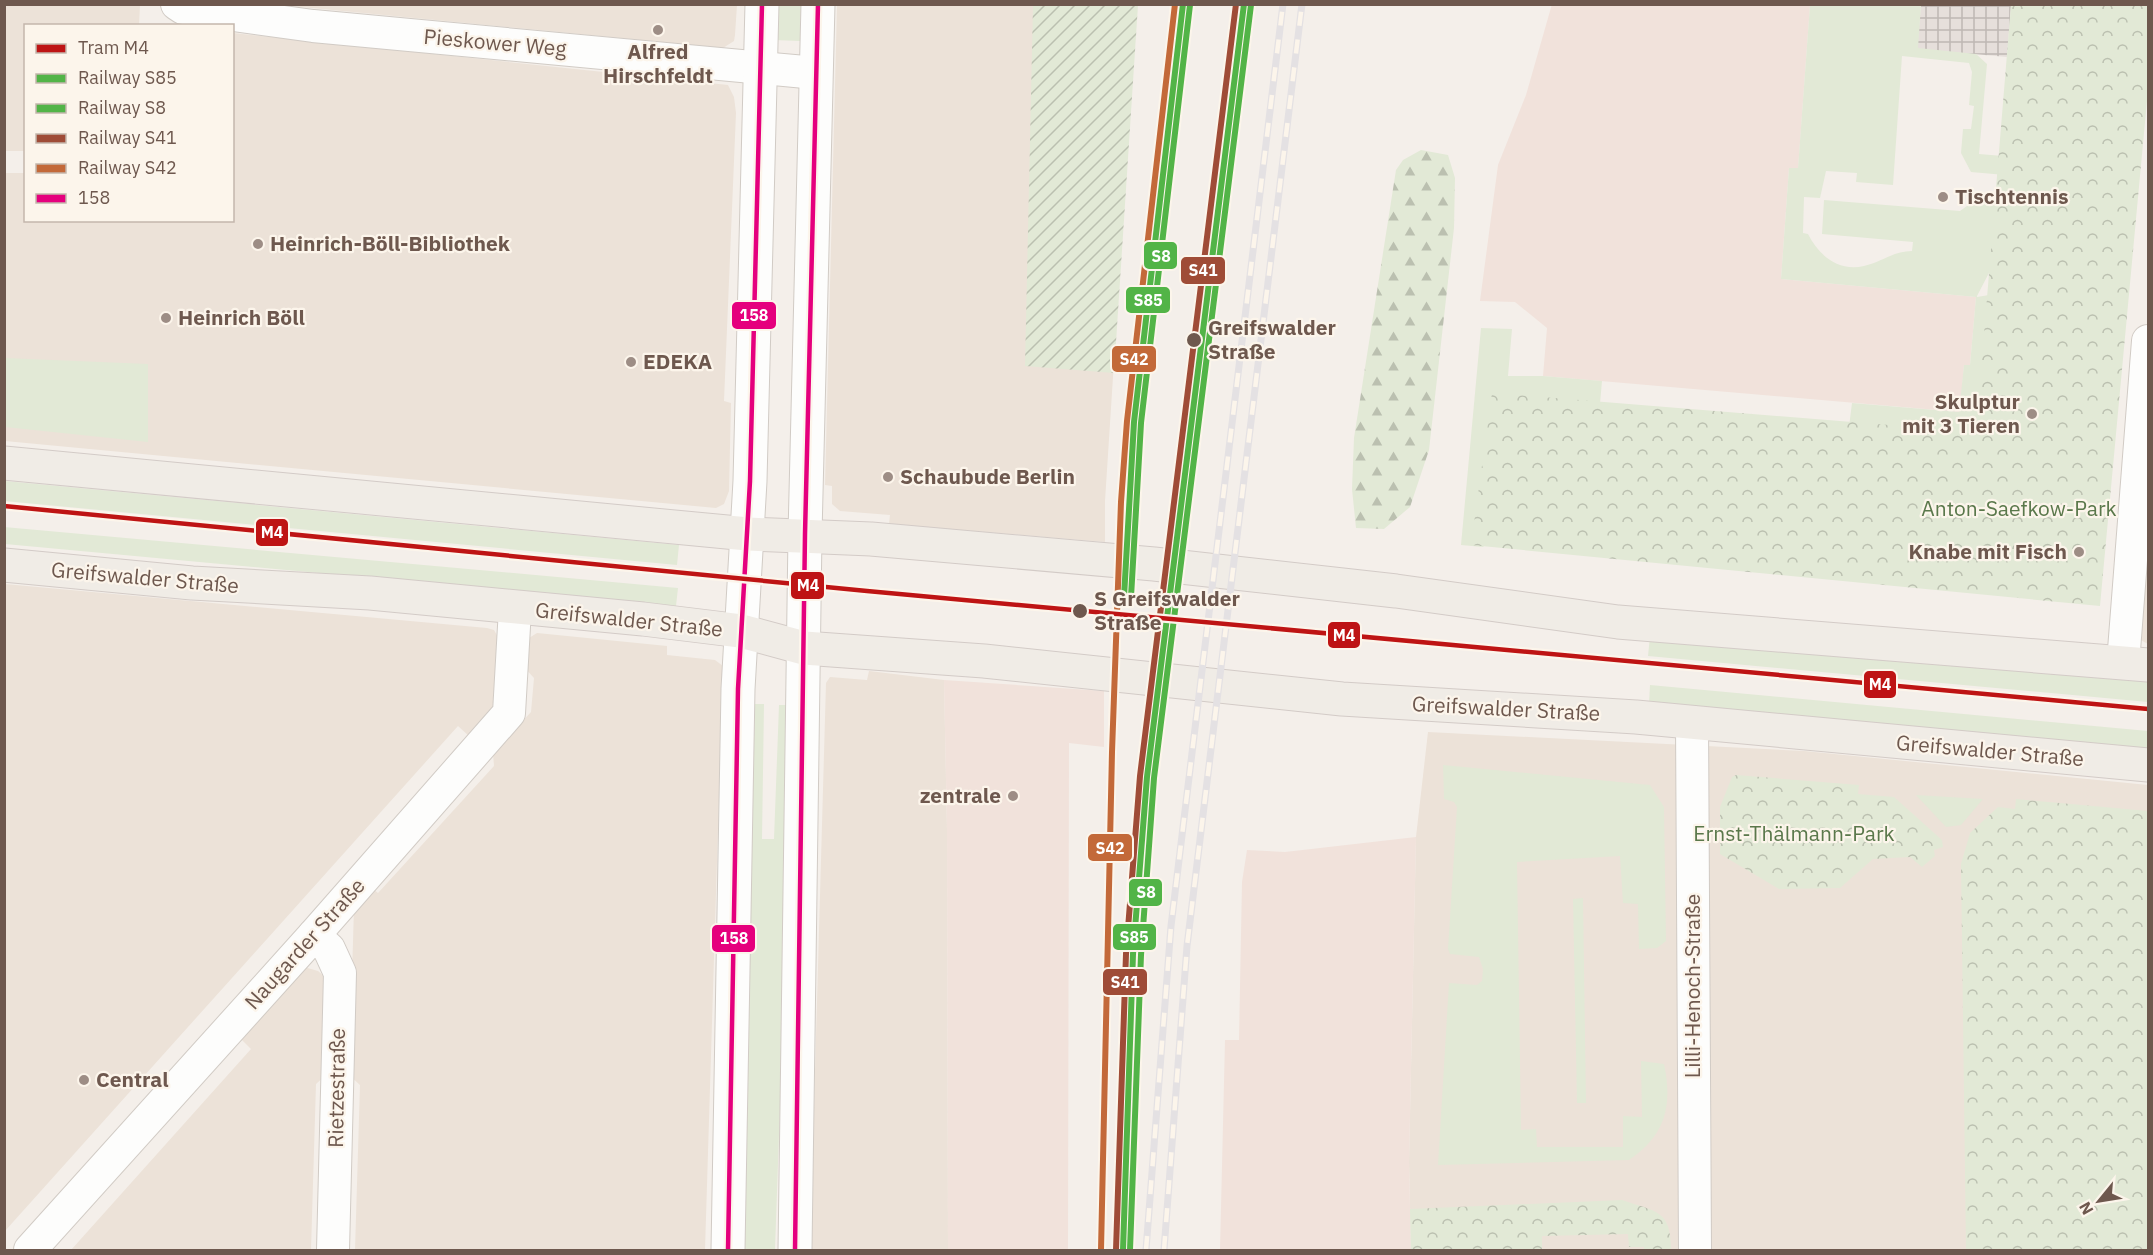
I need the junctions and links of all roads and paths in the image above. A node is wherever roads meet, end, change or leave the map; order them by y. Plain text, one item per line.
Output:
1 (177, 4) edge
2 (762, 4) edge
3 (818, 4) edge
4 (761, 69) junction
5 (816, 73) junction
6 (2148, 341) edge
7 (4, 463) edge
8 (748, 534) junction
9 (805, 534) junction
10 (4, 565) edge
11 (515, 609) junction
12 (741, 631) junction
13 (804, 648) junction
14 (2136, 664) edge
15 (1692, 722) junction
16 (2148, 765) edge
17 (314, 935) junction
18 (30, 1251) edge
19 (333, 1251) edge
20 (728, 1251) edge
21 (795, 1251) edge
22 (1695, 1251) edge

1 - 4 street, Pieskower Weg
2 - 4 street
3 - 5 street
4 - 5 street, Pieskower Weg
4 - 8 street
5 - 9 street
6 - 14 street
7 - 8 main road
8 - 9 main road
8 - 12 street
9 - 13 street
9 - 14 main road
10 - 11 main road, Greifswalder Straße
11 - 12 main road, Greifswalder Straße
11 - 17 street, Naugarder Straße
12 - 13 main road, Greifswalder Straße
12 - 20 street
13 - 15 main road, Greifswalder Straße
13 - 21 street
15 - 16 main road, Greifswalder Straße
15 - 22 street, Lilli-Henoch-Straße
17 - 18 street, Naugarder Straße
17 - 19 street, Rietzestraße

